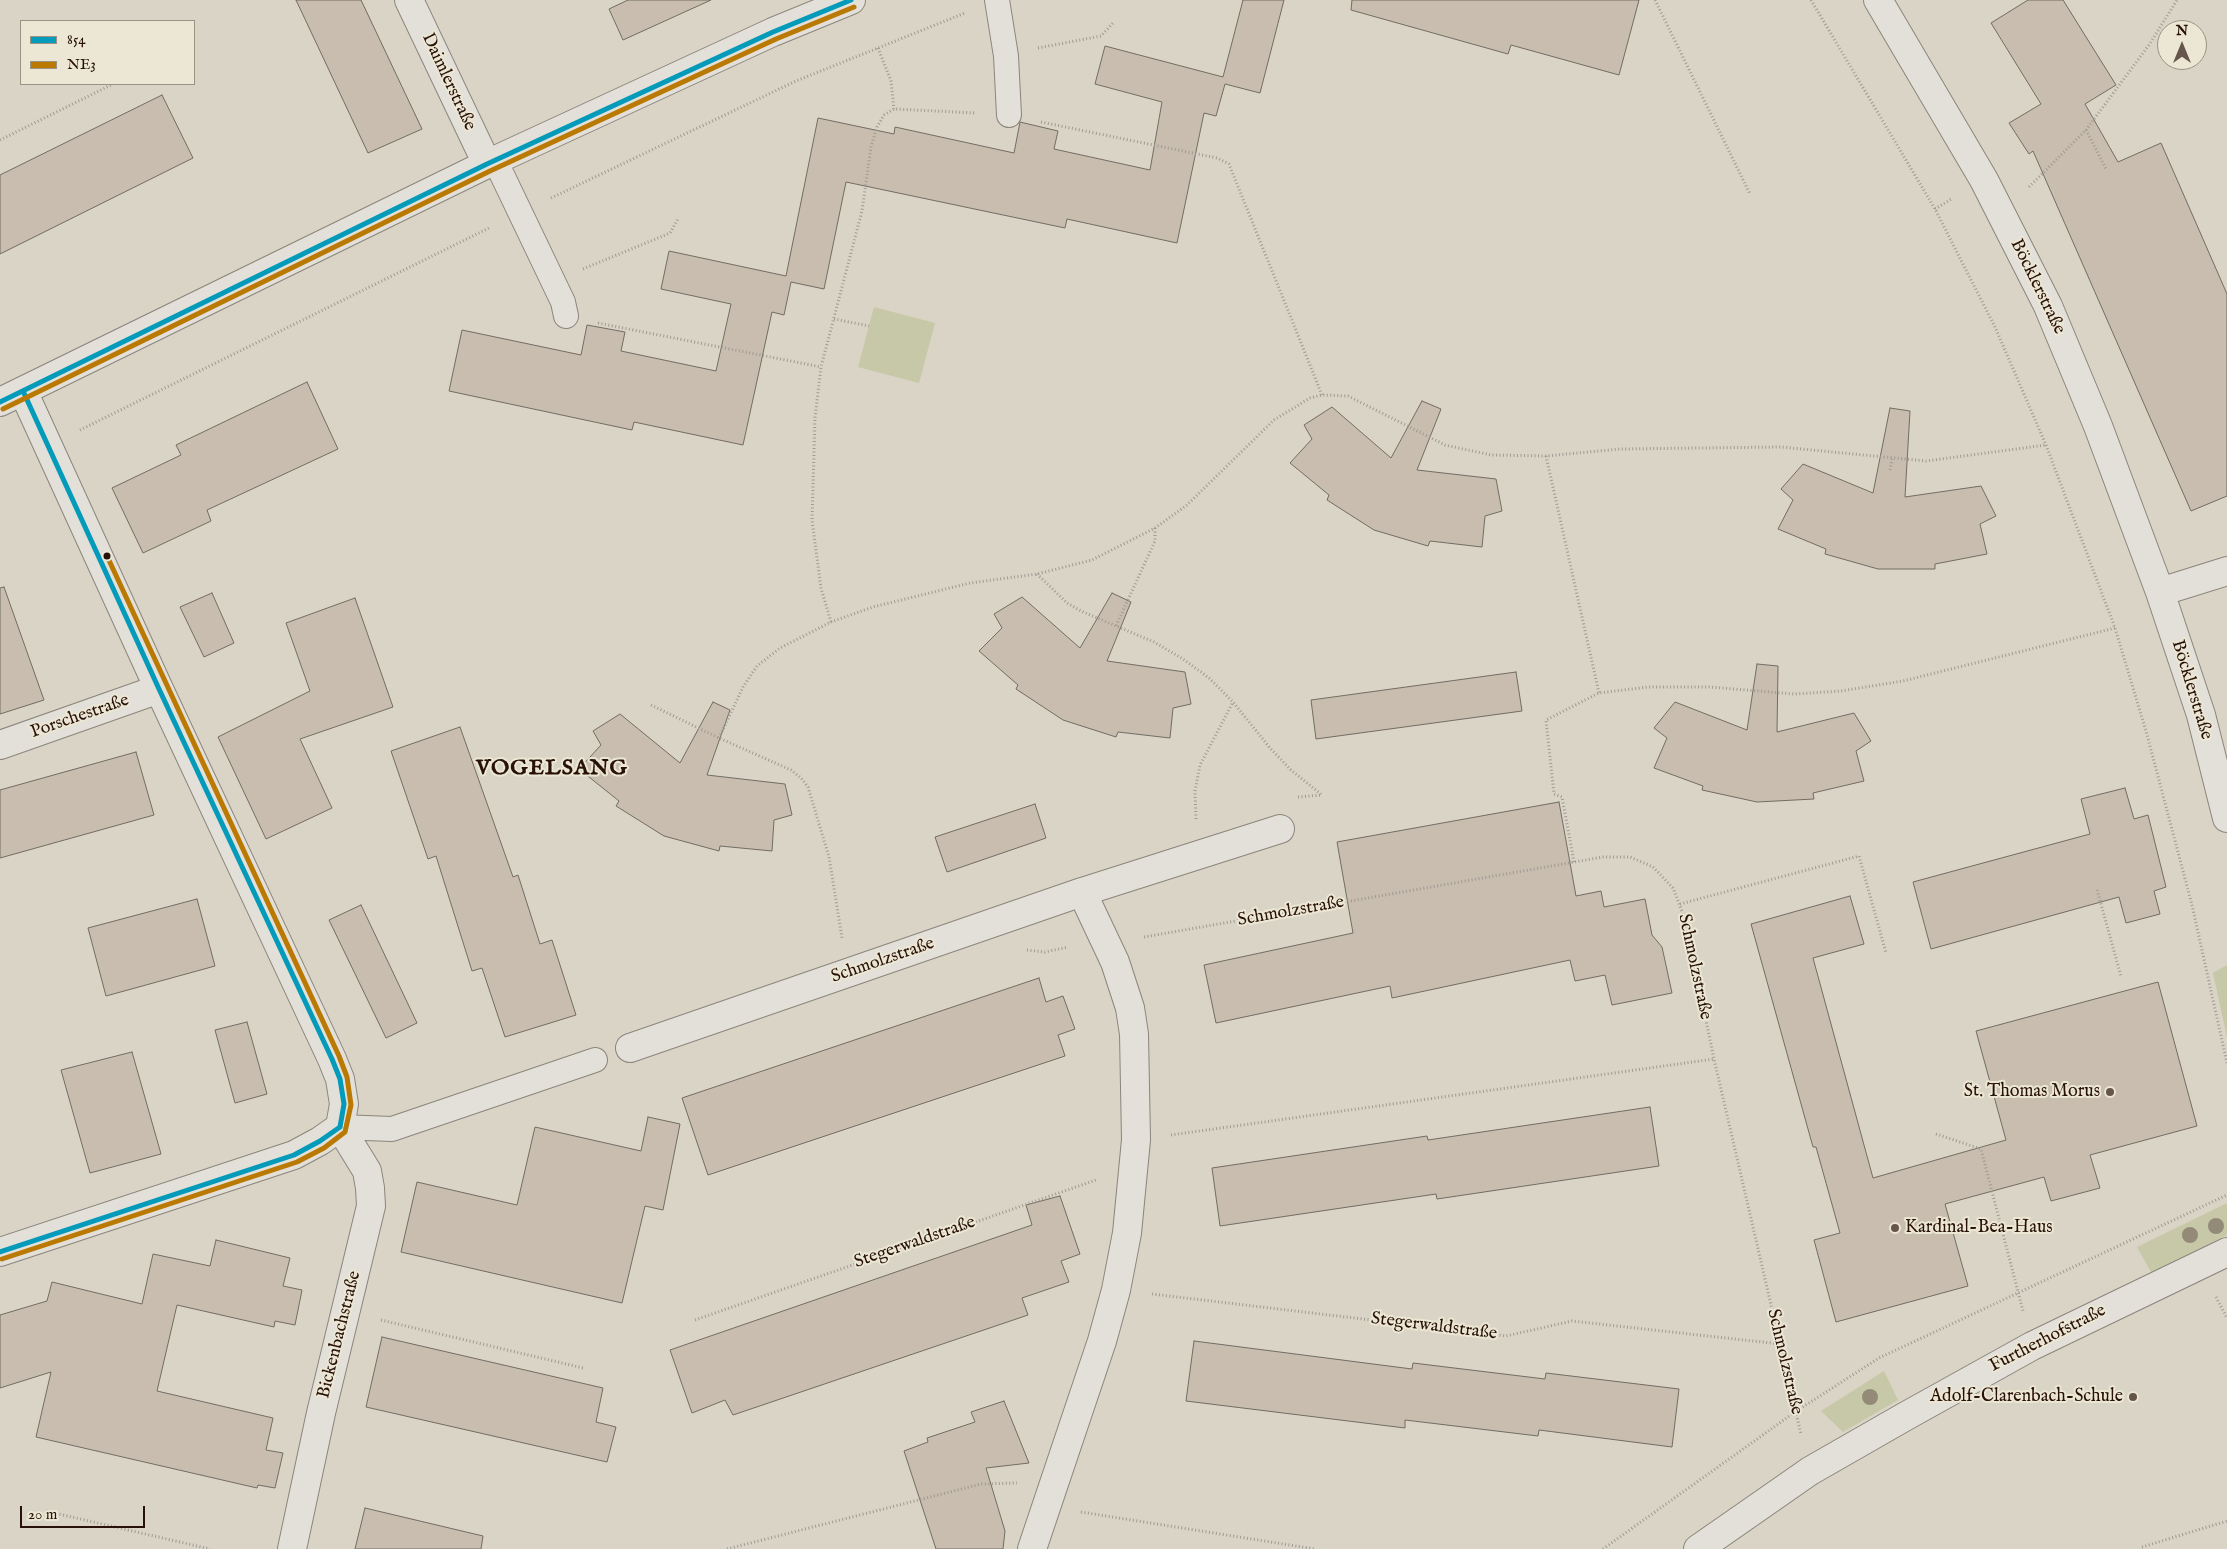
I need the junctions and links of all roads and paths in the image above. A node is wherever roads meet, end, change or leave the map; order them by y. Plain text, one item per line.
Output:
1 (409, 0) edge
2 (851, 0) edge
3 (997, 0) edge
4 (1655, 0) edge
5 (1811, 0) edge
6 (1878, 0) edge
7 (2177, 0) edge
8 (1113, 23) dead end
9 (878, 48) dead end
10 (1006, 56) junction
11 (111, 85) edge
12 (894, 109) junction
13 (1009, 116) junction
14 (2086, 130) junction
15 (0, 140) edge
16 (491, 162) junction
17 (2106, 169) dead end
18 (1750, 194) dead end
19 (2001, 213) junction
20 (678, 219) dead end
21 (553, 282) junction
22 (566, 316) joint
23 (834, 318) junction
24 (869, 326) dead end
25 (821, 367) junction
26 (1322, 395) junction
27 (12, 396) edge
28 (2046, 445) junction
29 (1546, 456) junction
30 (1892, 459) junction
31 (1890, 470) dead end
32 (1155, 528) junction
33 (2227, 571) edge
34 (1037, 574) junction
35 (2160, 592) junction
36 (832, 622) junction
37 (1116, 626) junction
38 (2115, 628) junction
39 (159, 689) junction
40 (1599, 693) junction
41 (1233, 702) junction
42 (651, 704) dead end
43 (719, 738) junction
44 (0, 745) edge
45 (1322, 795) dead end
46 (2227, 818) edge
47 (1280, 829) dead end
48 (1198, 854) junction
49 (1574, 862) junction
50 (2097, 890) dead end
51 (1082, 892) junction
52 (1680, 904) junction
53 (1106, 940) junction
54 (843, 947) dead end
55 (1886, 953) dead end
56 (2121, 976) dead end
57 (630, 1048) dead end
58 (1714, 1059) junction
59 (595, 1060) dead end
60 (2227, 1063) edge
61 (340, 1127) junction
62 (1936, 1134) dead end
63 (1135, 1154) junction
64 (2227, 1195) edge
65 (0, 1252) edge
66 (2227, 1252) edge
67 (1116, 1290) junction
68 (2018, 1294) junction
69 (346, 1312) junction
70 (695, 1320) dead end
71 (1780, 1344) junction
72 (2032, 1346) junction
73 (583, 1368) dead end
74 (1795, 1412) junction
75 (1810, 1471) junction
76 (1048, 1499) junction
77 (46, 1510) dead end
78 (2227, 1521) edge
79 (2142, 1547) dead end
80 (210, 1549) edge
81 (292, 1549) edge
82 (727, 1549) edge
83 (1032, 1549) edge
84 (1315, 1549) edge
85 (1603, 1549) edge
86 (1698, 1549) edge

1 - 16 street, Daimlerstraße
2 - 16 street
3 - 10 lane
4 - 18 path
5 - 28 path
6 - 19 street, Böcklerstraße
7 - 14 path
8 - 10 path
9 - 12 path
10 - 13 lane
11 - 15 path
12 - 13 path
12 - 23 path
13 - 26 path
14 - 17 path
14 - 19 path
16 - 21 lane
16 - 27 street
19 - 35 street, Böcklerstraße
20 - 21 path
21 - 22 lane
22 - 25 path
23 - 24 path
23 - 25 path
25 - 36 path
26 - 29 path
26 - 32 path
27 - 39 street
28 - 30 path
28 - 38 path
29 - 30 path
29 - 40 path
30 - 31 path
32 - 34 path
32 - 37 path
33 - 35 street
34 - 36 path
34 - 37 path
35 - 46 street, Böcklerstraße
36 - 43 path
37 - 41 path
38 - 40 path
38 - 60 path
39 - 44 street, Porschestraße
39 - 61 street
40 - 49 path
41 - 45 path
41 - 48 path
42 - 43 path
43 - 54 path
47 - 48 street, Schmolzstraße
48 - 51 street, Schmolzstraße
49 - 52 path, Schmolzstraße
49 - 53 path, Schmolzstraße
50 - 56 path
51 - 53 street
51 - 57 street, Schmolzstraße
52 - 55 path
52 - 58 path, Schmolzstraße
53 - 63 street
58 - 63 path, Stegerwaldstraße
58 - 71 path, Schmolzstraße
59 - 61 lane
61 - 65 street
61 - 69 street, Bickenbachstraße
62 - 68 path
63 - 67 street
63 - 70 path, Stegerwaldstraße
64 - 68 path
66 - 72 street, Furtherhofstraße
67 - 71 path, Stegerwaldstraße
67 - 76 street
68 - 72 path
68 - 74 path
69 - 73 path
69 - 81 street, Bickenbachstraße
71 - 74 path, Schmolzstraße
72 - 75 street, Furtherhofstraße
74 - 75 path, Schmolzstraße
74 - 85 path
75 - 86 street, Furtherhofstraße
76 - 82 path
76 - 83 street
76 - 84 path
77 - 80 path
78 - 79 path

